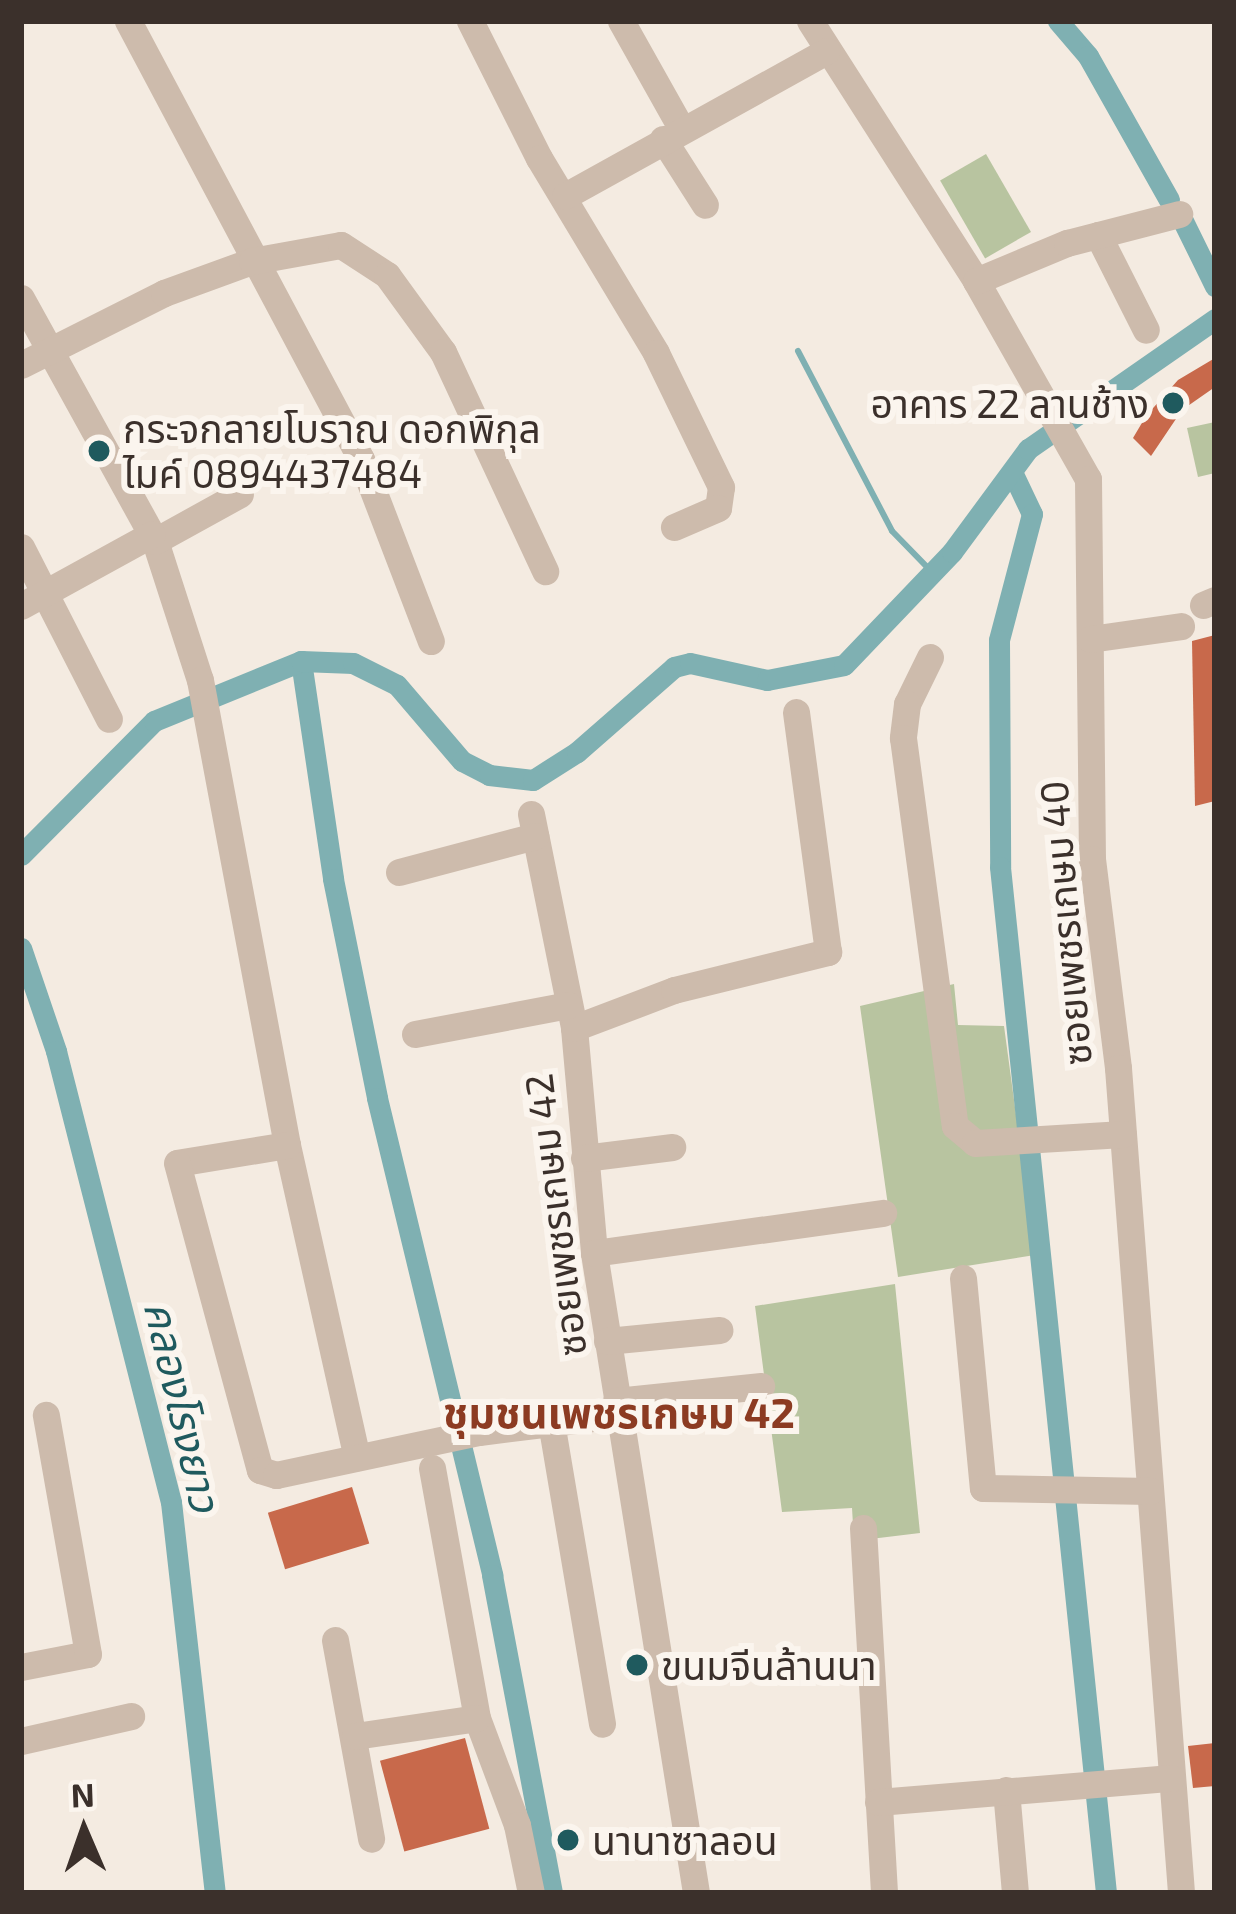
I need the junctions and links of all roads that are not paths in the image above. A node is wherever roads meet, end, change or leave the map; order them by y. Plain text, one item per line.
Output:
1 (128, 21) edge
2 (470, 21) edge
3 (621, 21) edge
4 (810, 21) edge
5 (827, 51) junction
6 (672, 134) junction
7 (565, 196) junction
8 (705, 205) dead end
9 (1179, 214) dead end
10 (1098, 236) junction
11 (252, 261) junction
12 (976, 281) junction
13 (21, 298) edge
14 (1146, 330) dead end
15 (51, 352) junction
16 (21, 365) edge
17 (240, 494) dead end
18 (674, 527) dead end
19 (153, 538) junction
20 (21, 547) edge
21 (544, 571) dead end
22 (48, 592) junction
23 (21, 606) edge
24 (1181, 626) dead end
25 (1090, 639) junction
26 (431, 641) dead end
27 (930, 657) dead end
28 (796, 712) dead end
29 (109, 719) dead end
30 (399, 872) dead end
31 (571, 1017) junction
32 (415, 1034) dead end
33 (1123, 1134) junction
34 (287, 1145) junction
35 (672, 1147) dead end
36 (584, 1158) junction
37 (883, 1213) dead end
38 (594, 1253) junction
39 (963, 1278) dead end
40 (719, 1330) dead end
41 (607, 1341) junction
42 (761, 1386) dead end
43 (617, 1408) junction
44 (46, 1415) dead end
45 (551, 1422) junction
46 (357, 1456) junction
47 (432, 1468) dead end
48 (1150, 1491) junction
49 (863, 1528) dead end
50 (335, 1640) dead end
51 (21, 1667) edge
52 (131, 1716) dead end
53 (477, 1718) junction
54 (602, 1724) dead end
55 (355, 1736) junction
56 (21, 1741) edge
57 (1171, 1778) junction
58 (1006, 1790) junction
59 (878, 1802) junction
60 (371, 1839) dead end
61 (884, 1890) dead end
62 (531, 1893) edge
63 (696, 1893) edge
64 (1016, 1893) edge
65 (1181, 1893) edge

1 - 11 street
2 - 7 street
3 - 6 street
4 - 5 street, ซอยเพชรเกษม 40
5 - 6 street
5 - 12 street, ซอยเพชรเกษม 40
6 - 7 street
6 - 8 street
7 - 18 street
9 - 10 street
10 - 12 street
10 - 14 street
11 - 15 street
11 - 21 street
11 - 26 street
12 - 25 street, ซอยเพชรเกษม 40
13 - 15 street
15 - 16 street
15 - 19 street
17 - 19 street
19 - 22 street
19 - 34 street
20 - 22 street
22 - 23 street
22 - 29 street
24 - 25 street
25 - 33 street, ซอยเพชรเกษม 40
27 - 33 street
28 - 31 street
30 - 31 street, ซอยเพชรเกษม 42
31 - 32 street
31 - 36 street, ซอยเพชรเกษม 42
33 - 48 street, ซอยเพชรเกษม 40
34 - 46 street
34 - 46 street
35 - 36 street
36 - 38 street, ซอยเพชรเกษม 42
37 - 38 street
38 - 41 street, ซอยเพชรเกษม 42
39 - 48 street
40 - 41 street
41 - 43 street, ซอยเพชรเกษม 42
42 - 43 street
43 - 45 street
43 - 63 street, ซอยเพชรเกษม 42
44 - 51 street
45 - 46 street
45 - 54 street
47 - 53 street
48 - 57 street, ซอยเพชรเกษม 40
49 - 59 street
50 - 55 street
52 - 56 street
53 - 55 street
53 - 62 street
55 - 60 street
57 - 58 street
57 - 65 street, ซอยเพชรเกษม 40
58 - 59 street
58 - 64 street
59 - 61 street

